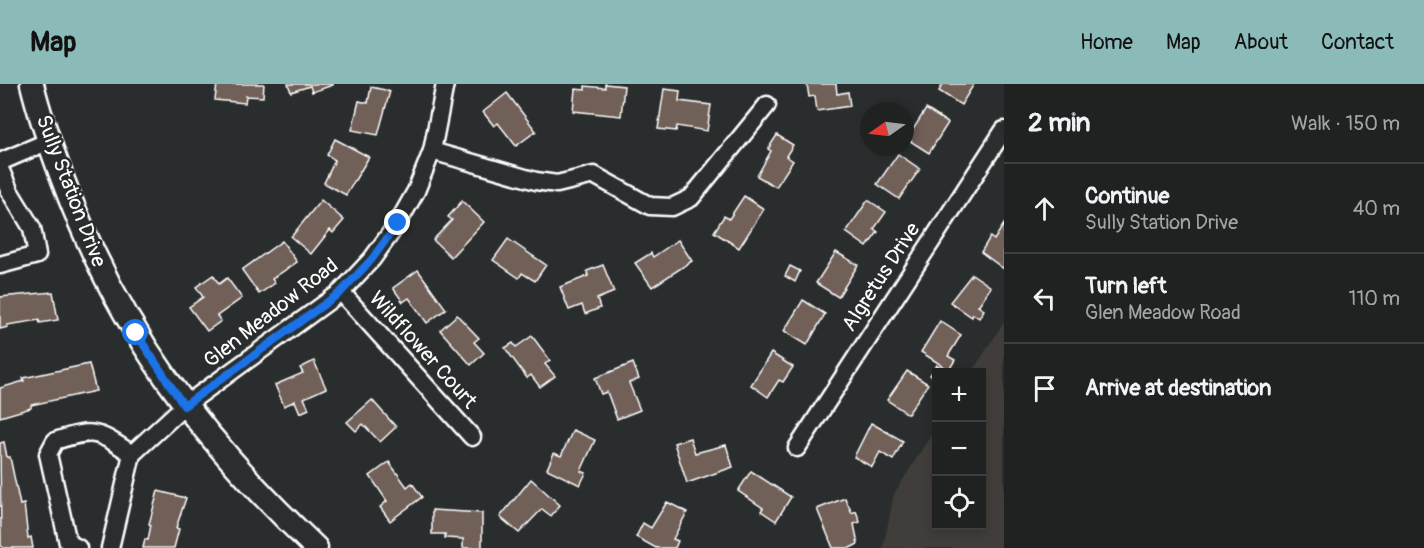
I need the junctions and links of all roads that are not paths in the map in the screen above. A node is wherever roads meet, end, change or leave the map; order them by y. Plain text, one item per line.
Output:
1 (32, 84) edge
2 (445, 84) edge
3 (767, 105) dead end
4 (1004, 129) edge
5 (49, 141) junction
6 (432, 150) junction
7 (0, 162) edge
8 (0, 168) edge
9 (0, 265) edge
10 (341, 292) junction
11 (184, 406) junction
12 (471, 437) dead end
13 (797, 448) dead end
14 (132, 454) junction
15 (78, 548) edge
16 (110, 548) edge
17 (316, 548) edge

1 - 5 street, Sully Station Drive
2 - 6 street, Glen Meadow Road
3 - 6 street
4 - 13 street, Algretus Drive
5 - 7 street
5 - 11 street, Sully Station Drive
6 - 10 street, Glen Meadow Road
8 - 9 street
10 - 11 street, Glen Meadow Road
10 - 12 street, Wildflower Court
11 - 14 street, Glen Meadow Road
11 - 17 street, Sully Station Drive
14 - 15 street
14 - 16 street

